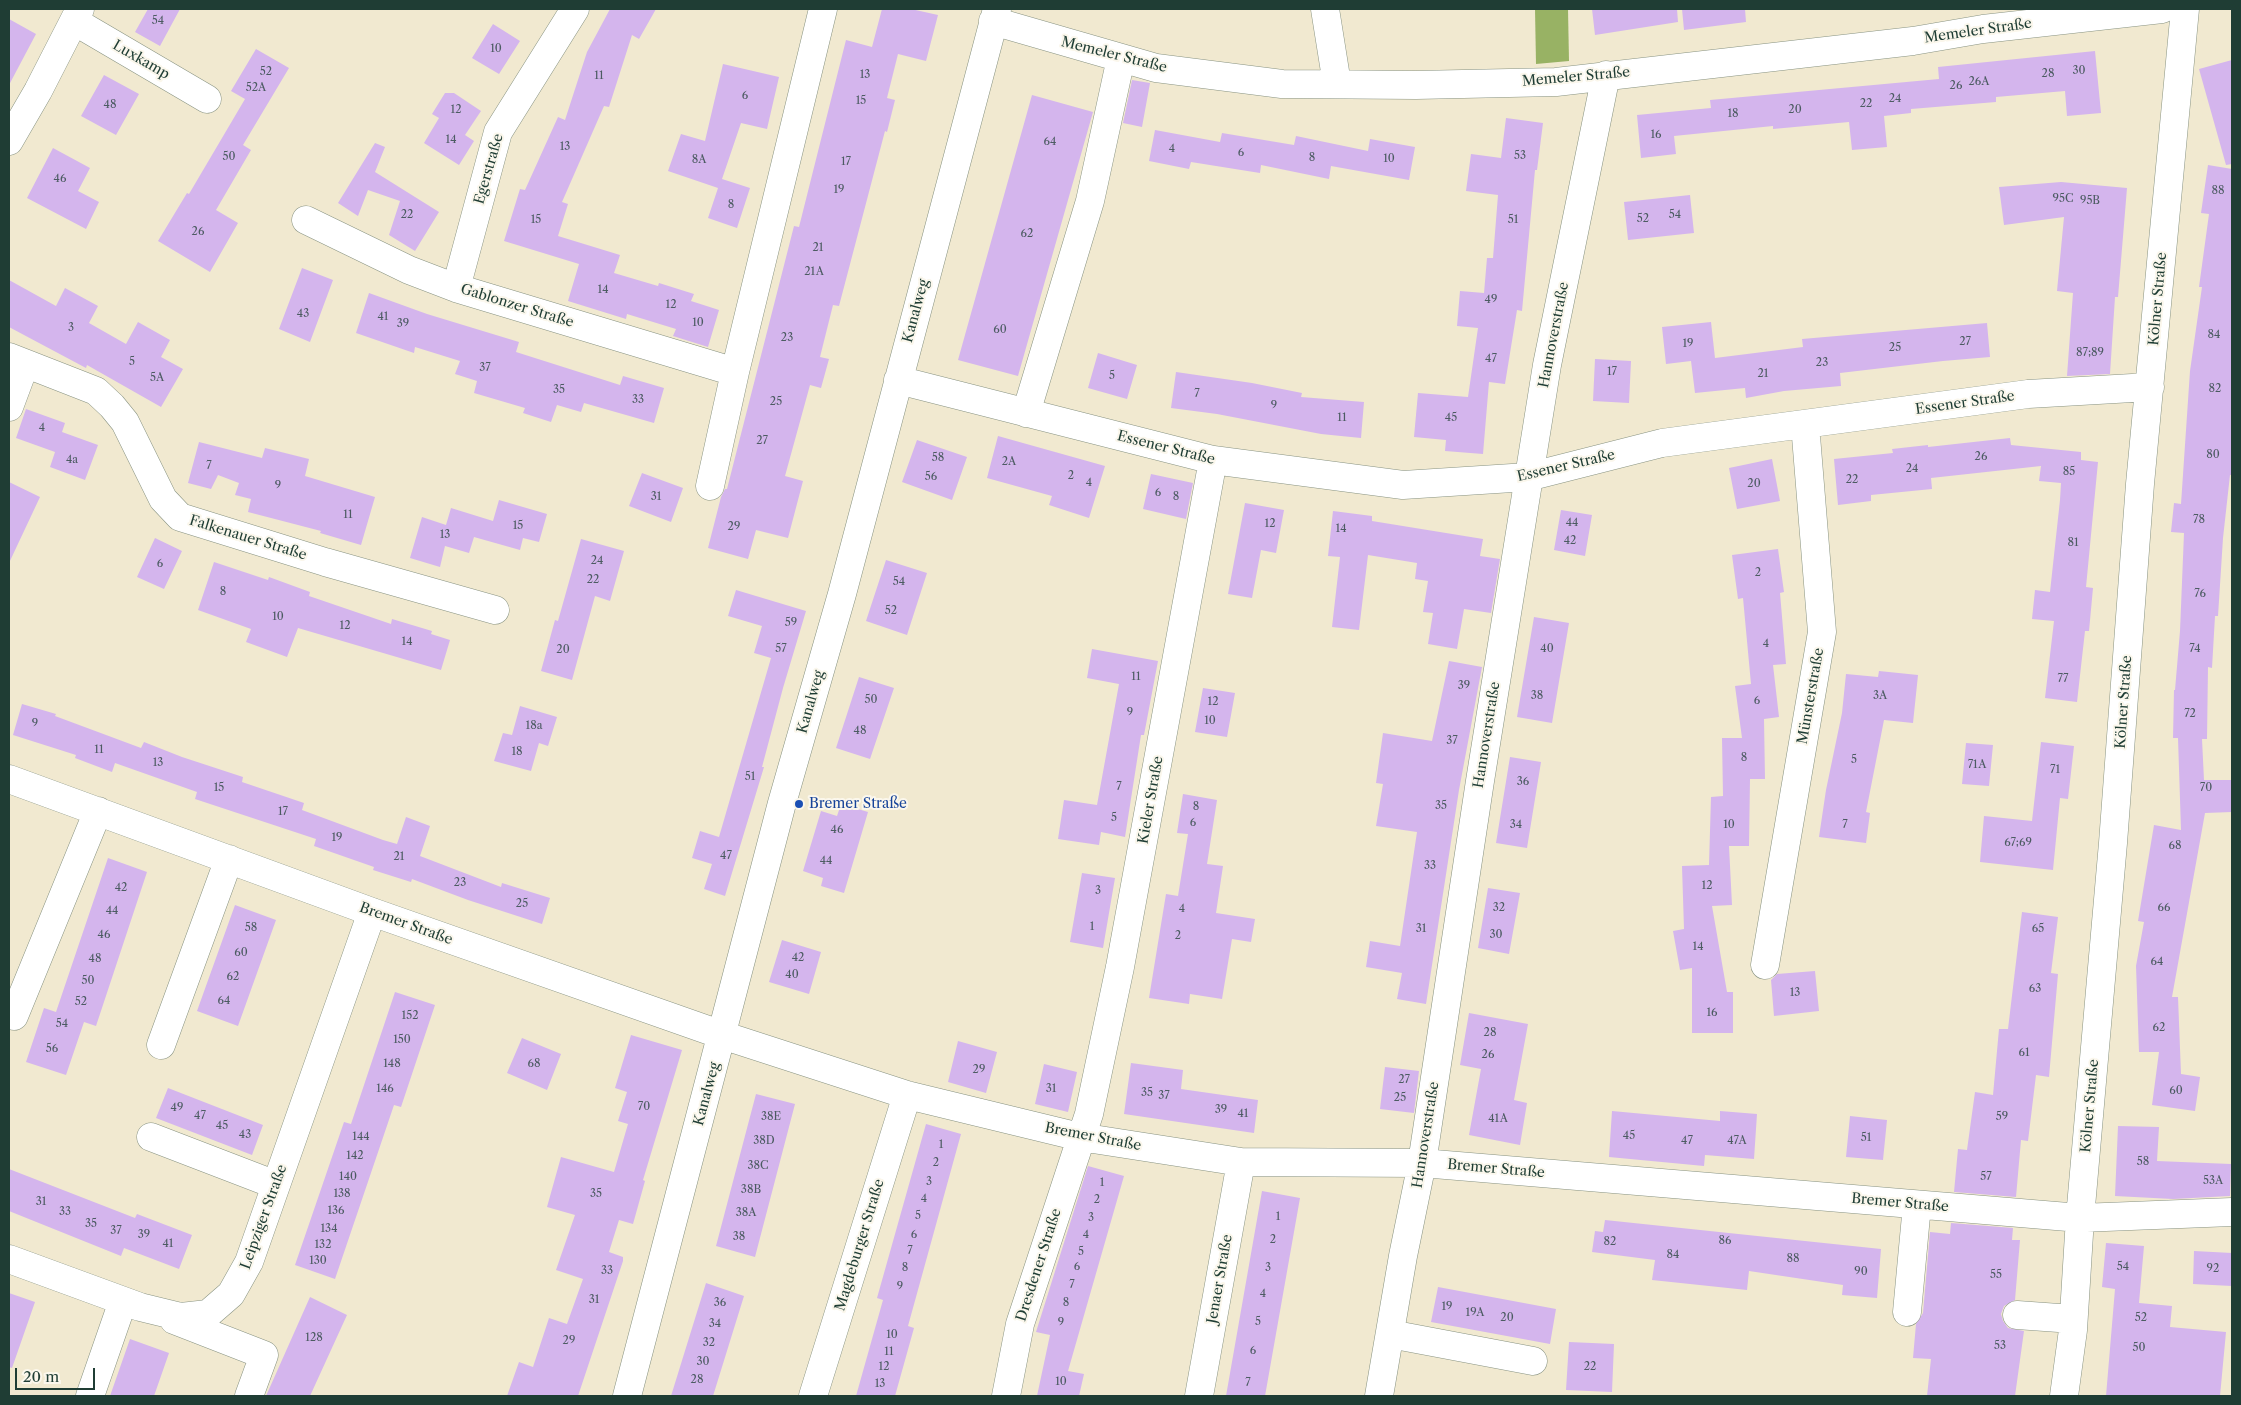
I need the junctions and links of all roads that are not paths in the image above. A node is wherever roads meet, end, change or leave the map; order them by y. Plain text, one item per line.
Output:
1 (575, 9) edge
2 (823, 9) edge
3 (1325, 9) edge
4 (2162, 9) edge
5 (2185, 9) edge
6 (77, 15) edge
7 (995, 15) edge
8 (1982, 19) edge
9 (1121, 58) junction
10 (1606, 75) junction
11 (1338, 84) junction
12 (207, 98) dead end
13 (9, 141) edge
14 (306, 220) dead end
15 (456, 288) junction
16 (17, 360) edge
17 (736, 372) junction
18 (898, 380) junction
19 (2150, 387) junction
20 (9, 407) edge
21 (1026, 413) junction
22 (1805, 424) junction
23 (1213, 460) junction
24 (1528, 477) junction
25 (710, 486) dead end
26 (495, 610) dead end
27 (9, 779) edge
28 (98, 811) junction
29 (229, 859) junction
30 (372, 912) junction
31 (1765, 965) dead end
32 (14, 1016) dead end
33 (722, 1035) junction
34 (160, 1045) dead end
35 (907, 1094) junction
36 (151, 1137) dead end
37 (1080, 1137) junction
38 (1241, 1162) junction
39 (1422, 1163) junction
40 (276, 1185) junction
41 (1917, 1205) junction
42 (2232, 1212) edge
43 (2080, 1218) junction
44 (9, 1259) edge
45 (132, 1304) junction
46 (1907, 1312) dead end
47 (2017, 1316) dead end
48 (2073, 1319) junction
49 (1390, 1334) junction
50 (1533, 1362) dead end
51 (90, 1396) edge
52 (249, 1396) edge
53 (627, 1396) edge
54 (813, 1396) edge
55 (1006, 1396) edge
56 (1199, 1396) edge
57 (1380, 1396) edge
58 (2064, 1396) edge

1 - 15 street, Egerstraße
2 - 17 street
3 - 11 street
4 - 8 street, Memeler Straße
5 - 19 street, Kölner Straße
6 - 12 street, Luxkamp
6 - 13 street, Luxkamp
7 - 9 street, Memeler Straße
7 - 18 street, Kanalweg
8 - 10 street, Memeler Straße
9 - 11 street, Memeler Straße
9 - 21 street
10 - 11 street, Memeler Straße
10 - 24 street, Hannoverstraße
14 - 15 street, Gablonzer Straße
15 - 17 street, Gablonzer Straße
16 - 20 street
16 - 26 street, Falkenauer Straße
17 - 25 street
18 - 21 street, Essener Straße
18 - 33 street, Kanalweg
19 - 22 street, Essener Straße
19 - 43 street, Kölner Straße
21 - 23 street, Essener Straße
22 - 24 street, Essener Straße
22 - 31 street, Münsterstraße
23 - 24 street, Essener Straße
23 - 37 street, Kieler Straße
24 - 39 street, Hannoverstraße
27 - 28 street, Bremer Straße
28 - 29 street, Bremer Straße
28 - 32 street
29 - 30 street, Bremer Straße
29 - 34 street
30 - 33 street, Bremer Straße
30 - 40 street, Leipziger Straße
33 - 35 street, Bremer Straße
33 - 53 street, Kanalweg
35 - 37 street, Bremer Straße
35 - 54 street, Magdeburger Straße
36 - 40 street
37 - 38 street, Bremer Straße
37 - 55 street, Dresdener Straße
38 - 39 street, Bremer Straße
38 - 56 street, Jenaer Straße
39 - 41 street, Bremer Straße
39 - 49 street, Hannoverstraße
40 - 45 street, Leipziger Straße
41 - 43 street, Bremer Straße
41 - 46 street
42 - 43 street, Bremer Straße
43 - 48 street, Kölner Straße
44 - 45 street, Leipziger Straße
45 - 51 street
45 - 52 street
47 - 48 street
48 - 58 street, Kölner Straße
49 - 50 street
49 - 57 street, Hannoverstraße

